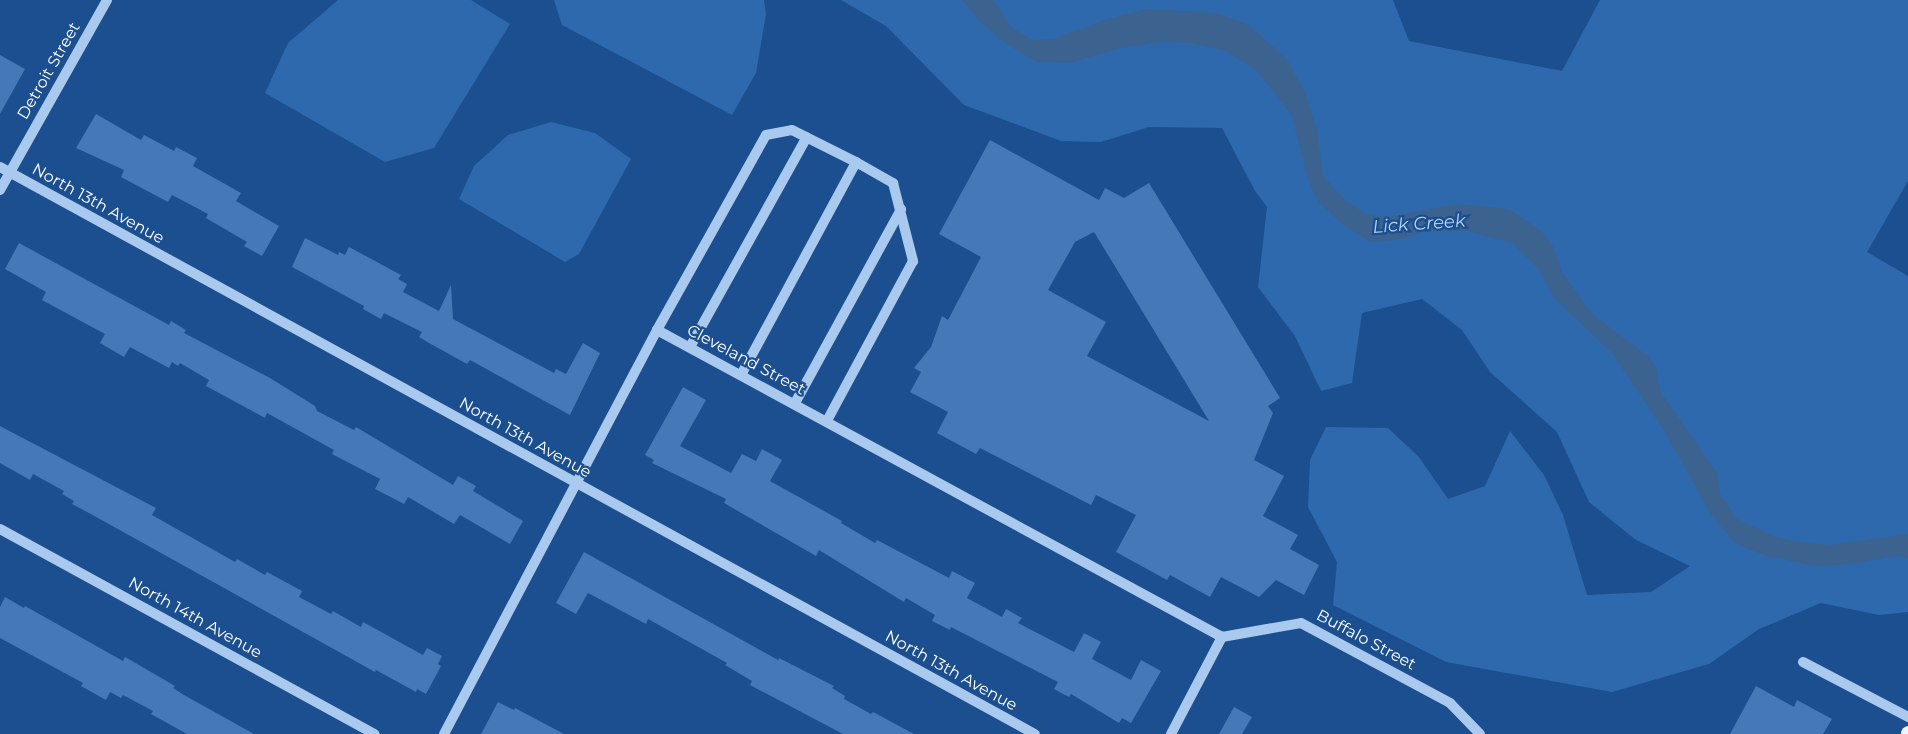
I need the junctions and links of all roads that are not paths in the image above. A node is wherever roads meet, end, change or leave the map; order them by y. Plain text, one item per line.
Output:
1 (107, 0) edge
2 (807, 137) junction
3 (856, 162) junction
4 (5, 170) edge
5 (0, 190) edge
6 (901, 209) junction
7 (657, 330) junction
8 (690, 347) junction
9 (741, 375) junction
10 (795, 403) junction
11 (827, 420) junction
12 (578, 484) junction
13 (0, 529) edge
14 (1222, 637) junction
15 (1803, 662) dead end
16 (1908, 717) edge
17 (375, 734) edge
18 (444, 734) edge
19 (1035, 734) edge
20 (1171, 734) edge
21 (1480, 734) edge

1 - 4 street, Detroit Street
2 - 3 street
2 - 7 street
2 - 8 street
3 - 6 street
3 - 9 street
4 - 5 street, Detroit Street
4 - 12 street, North 13th Avenue
6 - 10 street
6 - 11 street
7 - 8 street, Cleveland Street
7 - 12 street
8 - 9 street, Cleveland Street
9 - 10 street, Cleveland Street
10 - 11 street, Cleveland Street
11 - 14 street, Cleveland Street
12 - 18 street
12 - 19 street, North 13th Avenue
13 - 17 street, North 14th Avenue
14 - 20 street
14 - 21 street, Buffalo Street
15 - 16 street

